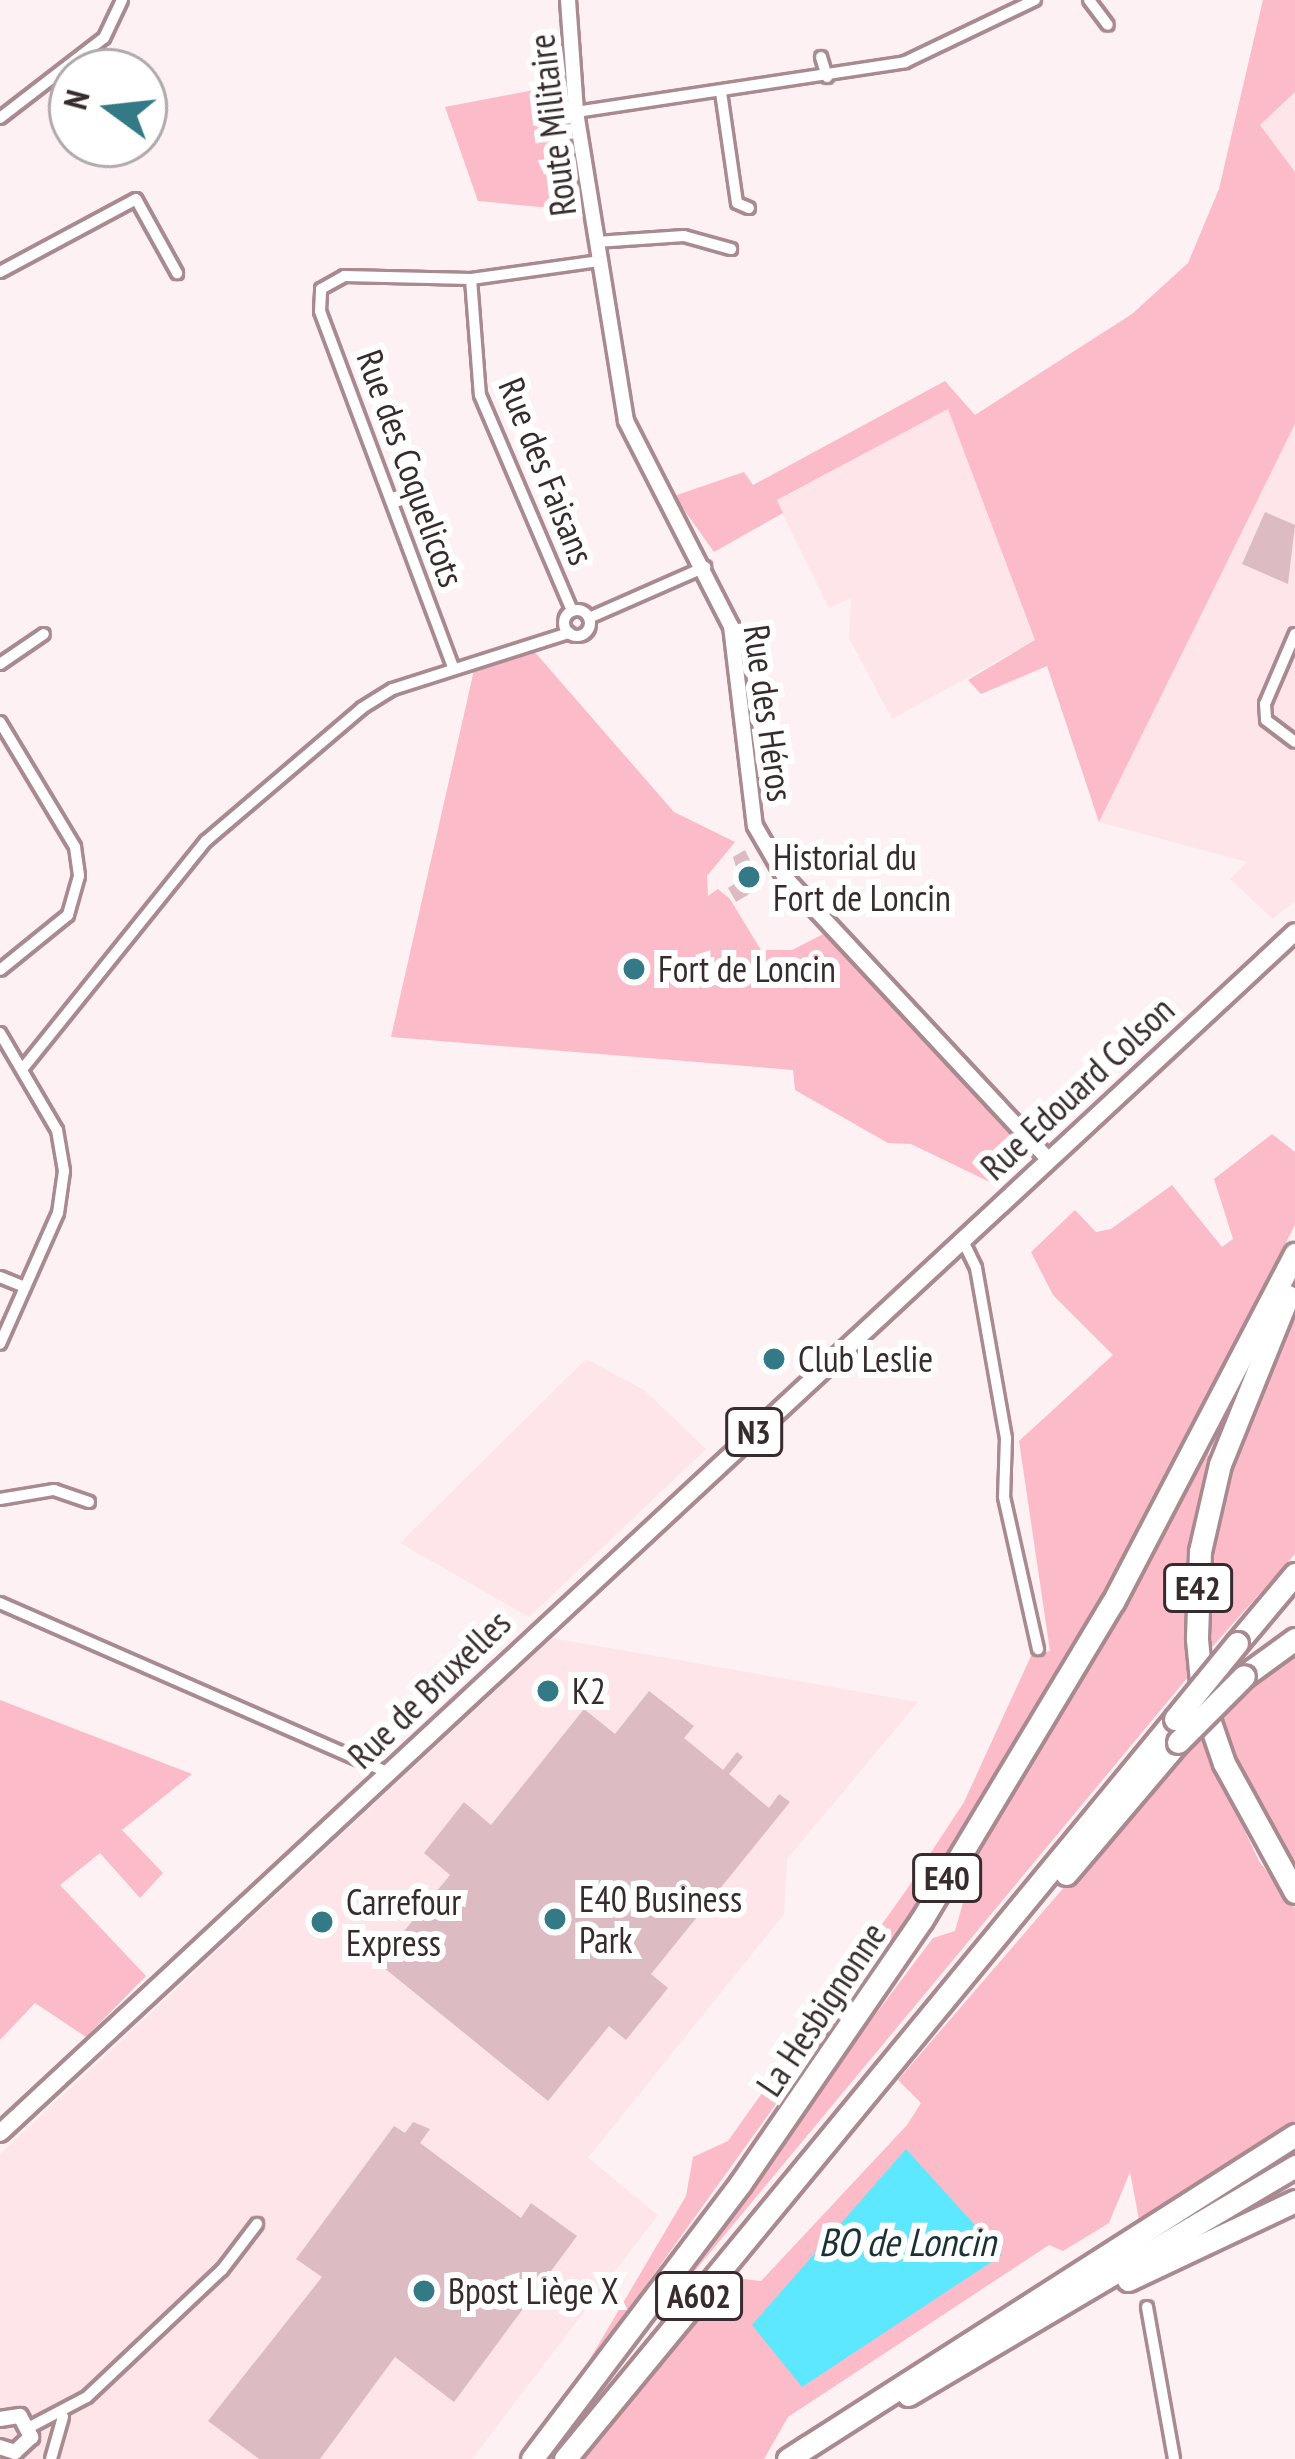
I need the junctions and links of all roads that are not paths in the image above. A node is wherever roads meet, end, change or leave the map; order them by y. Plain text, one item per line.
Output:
1 (122, 0) edge
2 (568, 0) edge
3 (1035, 0) edge
4 (1089, 0) edge
5 (1108, 26) dead end
6 (821, 57) dead end
7 (827, 77) junction
8 (721, 92) junction
9 (576, 112) junction
10 (0, 118) edge
11 (749, 208) dead end
12 (596, 242) junction
13 (731, 249) dead end
14 (599, 261) junction
15 (0, 272) edge
16 (177, 273) dead end
17 (472, 279) junction
18 (706, 567) junction
19 (572, 611) junction
20 (589, 618) junction
21 (569, 633) junction
22 (44, 634) dead end
23 (1295, 634) edge
24 (0, 664) edge
25 (453, 667) junction
26 (0, 722) edge
27 (1295, 742) edge
28 (1295, 932) edge
29 (0, 970) edge
30 (0, 1033) edge
31 (23, 1067) junction
32 (1048, 1160) junction
33 (962, 1239) junction
34 (1295, 1254) edge
35 (0, 1277) edge
36 (1295, 1279) edge
37 (25, 1288) junction
38 (902, 1290) joint
39 (0, 1343) edge
40 (0, 1499) edge
41 (89, 1502) dead end
42 (1295, 1574) edge
43 (0, 1601) edge
44 (1295, 1639) edge
45 (1038, 1649) dead end
46 (1176, 1731) junction
47 (389, 1773) junction
48 (1295, 1892) edge
49 (0, 2132) edge
50 (1295, 2135) edge
51 (1295, 2166) edge
52 (1295, 2201) edge
53 (257, 2224) dead end
54 (1147, 2307) dead end
55 (1030, 2322) junction
56 (66, 2412) junction
57 (0, 2419) edge
58 (30, 2427) junction
59 (0, 2448) edge
60 (28, 2454) edge
61 (51, 2459) edge
62 (532, 2459) edge
63 (565, 2459) edge
64 (788, 2459) edge
65 (806, 2459) edge
66 (1174, 2459) edge

1 - 10 street
2 - 9 street, Route Militaire
3 - 7 street
4 - 5 street
6 - 7 street
7 - 8 street
8 - 9 street
8 - 11 street
9 - 12 street, Route Militaire
12 - 13 street, Route Militaire
12 - 14 street, Route Militaire
14 - 17 street
14 - 18 street, Rue des Héros
15 - 16 street
17 - 19 street, Rue des Faisans
17 - 25 street, Rue des Coquelicots
18 - 20 street
18 - 32 street, Rue des Héros
19 - 20 street
19 - 21 street
20 - 21 street
21 - 25 street
22 - 24 street
23 - 27 street
25 - 31 street
26 - 29 street
28 - 32 main road, Rue Edouard Colson / N3
30 - 31 street
31 - 37 street
32 - 33 main road, Rue Edouard Colson / N3
33 - 38 main road, Rue Edouard Colson / N3
33 - 45 street
34 - 62 highway, La Hesbignonne / E40
35 - 37 street
36 - 48 highway, E42
37 - 39 street
38 - 47 main road, Rue de Bruxelles / N3
40 - 41 street
42 - 46 highway, bridge
43 - 47 street
44 - 46 highway, bridge
46 - 63 highway, A602
47 - 49 main road, Rue de Bruxelles / N3
50 - 64 highway
51 - 55 highway
52 - 55 highway
53 - 56 street
54 - 66 street
55 - 65 highway
56 - 58 street
56 - 61 street
57 - 58 street
58 - 60 street
59 - 60 street

